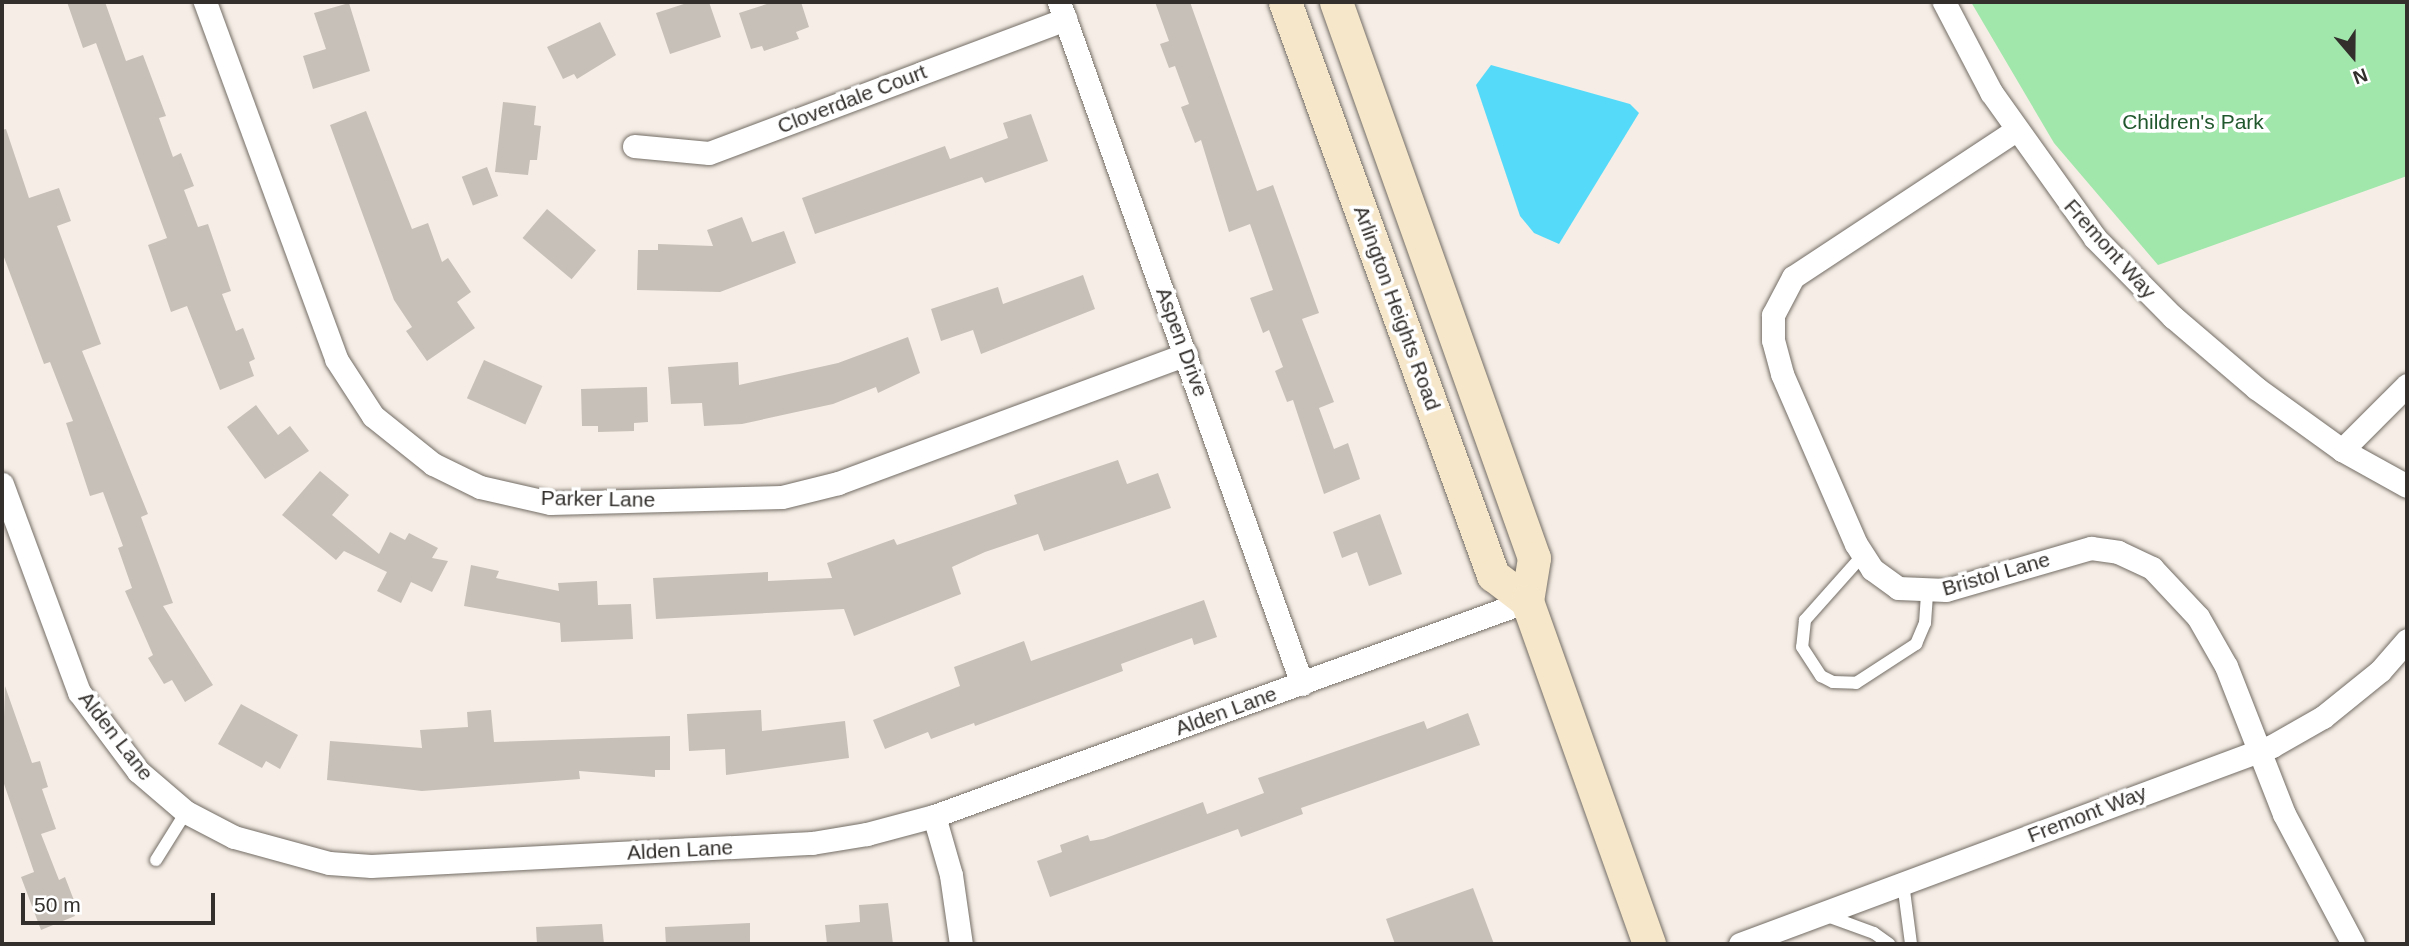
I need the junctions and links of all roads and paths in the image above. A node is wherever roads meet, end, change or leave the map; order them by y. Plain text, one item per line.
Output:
1 (205, 2) edge
2 (1285, 2) edge
3 (1336, 2) edge
4 (1944, 2) edge
5 (1063, 11) edge
6 (2016, 130) junction
7 (634, 146) dead end
8 (1186, 354) junction
9 (2407, 385) edge
10 (2342, 450) junction
11 (2, 484) edge
12 (2407, 486) edge
13 (1862, 556) junction
14 (1927, 593) junction
15 (1527, 601) junction
16 (2407, 640) edge
17 (1302, 684) junction
18 (2257, 751) junction
19 (186, 812) junction
20 (934, 816) junction
21 (156, 860) dead end
22 (1903, 883) junction
23 (1822, 914) junction
24 (961, 944) edge
25 (1649, 944) edge
26 (1740, 944) edge
27 (1889, 944) edge
28 (1911, 944) edge
29 (2353, 944) edge

1 - 8 street, Parker Lane
2 - 15 main road, Arlington Heights Road
3 - 15 main road
4 - 6 street, Fremont Way
5 - 7 street, Cloverdale Court
5 - 8 street, Aspen Drive
6 - 10 street, Fremont Way
6 - 13 street, Bristol Lane
8 - 17 street, Aspen Drive
9 - 10 street
10 - 12 street, Fremont Way
11 - 19 street, Alden Lane
13 - 14 street, Bristol Lane
13 - 14 lane
14 - 18 street, Bristol Lane
15 - 17 street, Alden Lane
15 - 25 main road
16 - 18 street, Fremont Way
17 - 20 street, Alden Lane
18 - 22 street, Fremont Way
18 - 29 street, Bristol Lane
19 - 20 street, Alden Lane
19 - 21 lane
20 - 24 street
22 - 23 street, Fremont Way
22 - 28 lane
23 - 26 street, Fremont Way
23 - 27 lane

